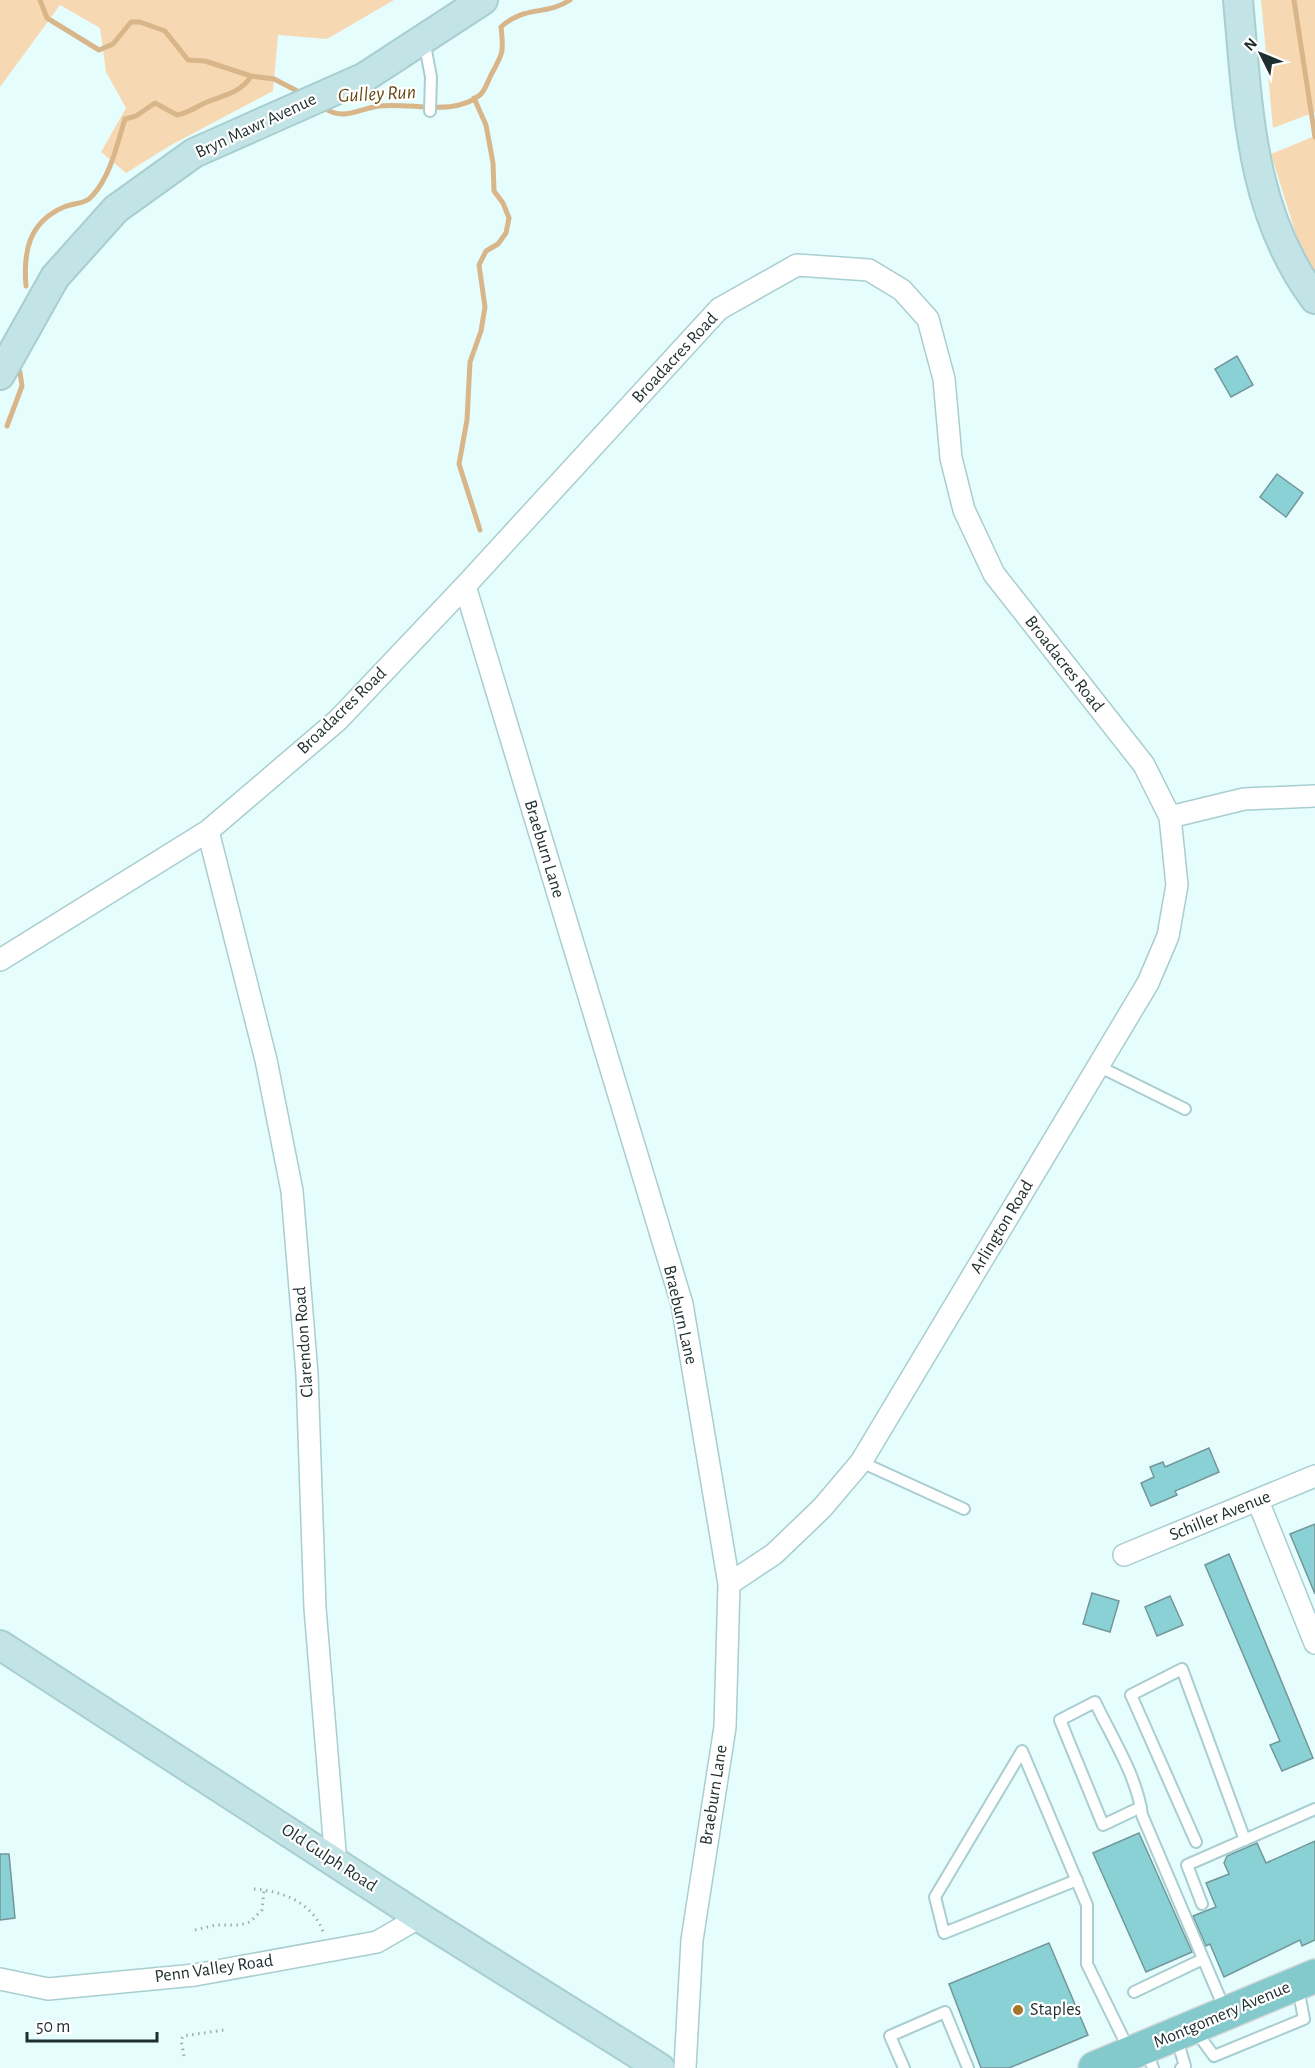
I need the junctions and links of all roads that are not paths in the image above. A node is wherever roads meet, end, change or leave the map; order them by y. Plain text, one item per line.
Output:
1 (483, 0) edge
2 (1238, 0) edge
3 (424, 38) junction
4 (431, 106) dead end
5 (1315, 299) edge
6 (0, 375) edge
7 (465, 586) junction
8 (1315, 796) edge
9 (1170, 817) junction
10 (208, 831) junction
11 (0, 960) edge
12 (1098, 1066) junction
13 (1185, 1109) dead end
14 (861, 1462) junction
15 (1315, 1476) edge
16 (1258, 1501) junction
17 (964, 1509) dead end
18 (1124, 1555) dead end
19 (729, 1584) junction
20 (1315, 1642) edge
21 (0, 1645) edge
22 (1141, 1807) junction
23 (1315, 1809) edge
24 (1245, 1840) junction
25 (1196, 1842) dead end
26 (336, 1863) junction
27 (1077, 1880) junction
28 (1202, 1904) dead end
29 (420, 1917) junction
30 (1203, 1959) junction
31 (0, 1979) edge
32 (1306, 1980) edge
33 (1134, 1992) dead end
34 (1226, 2013) junction
35 (1184, 2031) junction
36 (1122, 2062) edge
37 (660, 2068) edge
38 (685, 2068) edge
39 (904, 2068) edge
40 (968, 2068) edge
41 (1181, 2068) edge

1 - 3 street, Bryn Mawr Avenue
2 - 5 street
3 - 4 lane
3 - 6 street, Bryn Mawr Avenue
7 - 9 street, Broadacres Road
7 - 10 street, Broadacres Road
7 - 19 street, Braeburn Lane
8 - 9 street
9 - 12 street, Arlington Road
10 - 11 street, Broadacres Road
10 - 26 street, Clarendon Road
12 - 13 lane
12 - 14 street, Arlington Road
14 - 17 lane
14 - 19 street, Arlington Road
15 - 16 street, Schiller Avenue
16 - 18 street, Schiller Avenue
16 - 20 street
19 - 38 street, Braeburn Lane
21 - 26 street, Old Gulph Road
22 - 22 lane
22 - 30 lane
23 - 24 lane
24 - 25 lane
24 - 28 lane
26 - 29 street, Old Gulph Road
27 - 27 lane
27 - 36 lane
29 - 31 street, Penn Valley Road
29 - 37 street, Old Gulph Road
30 - 33 lane
30 - 34 lane
32 - 34 main road, Montgomery Avenue
32 - 35 lane
34 - 35 main road, Montgomery Avenue
35 - 36 main road, Montgomery Avenue
35 - 41 lane
39 - 40 lane

